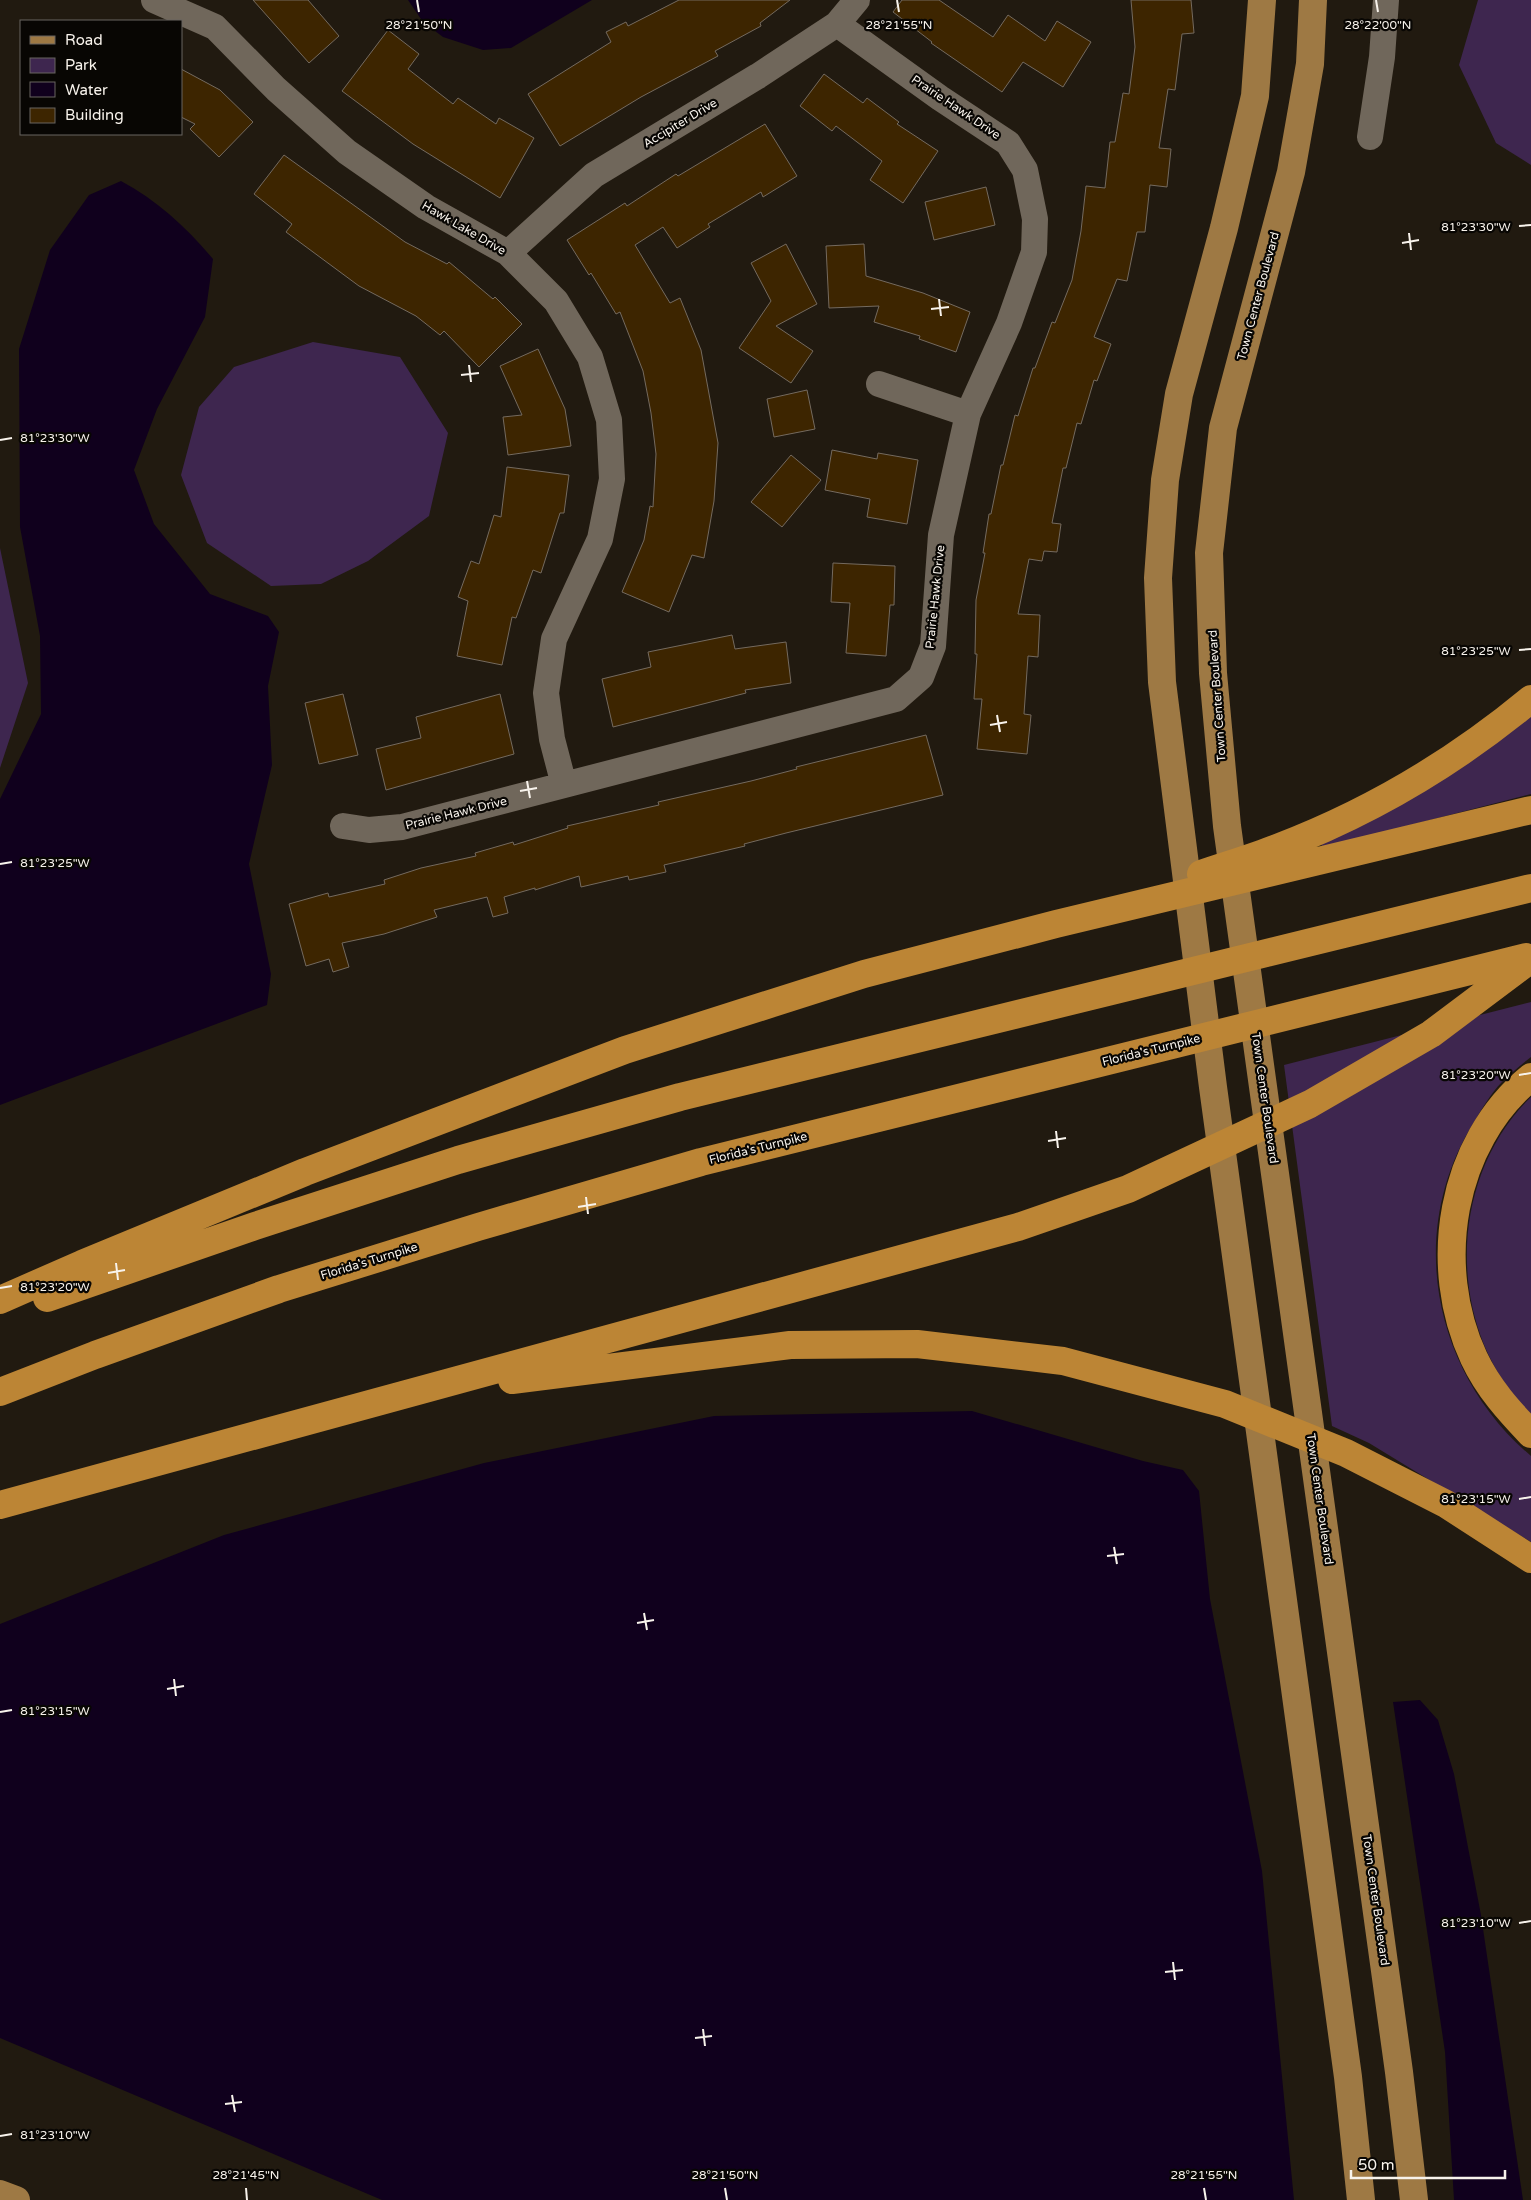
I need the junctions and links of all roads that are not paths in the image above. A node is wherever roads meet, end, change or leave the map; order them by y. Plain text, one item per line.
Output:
1 (154, 0) edge
2 (857, 0) edge
3 (1262, 0) edge
4 (1313, 0) edge
5 (1386, 0) edge
6 (837, 24) junction
7 (1370, 137) dead end
8 (508, 253) junction
9 (879, 384) dead end
10 (968, 414) junction
11 (1531, 699) edge
12 (564, 785) junction
13 (1531, 810) edge
14 (343, 826) dead end
15 (1531, 888) edge
16 (1056, 924) junction
17 (1531, 957) edge
18 (1531, 1077) edge
19 (0, 1300) edge
20 (0, 1316) edge
21 (0, 1392) edge
22 (323, 1417) junction
23 (1531, 1434) edge
24 (0, 1505) edge
25 (1531, 1559) edge
26 (0, 2194) edge
27 (16, 2200) edge
28 (1361, 2200) edge
29 (1414, 2200) edge

1 - 8 street, Hawk Lake Drive
2 - 6 street, Accipiter Drive
3 - 28 main road
4 - 29 main road, Town Center Boulevard
5 - 7 street
6 - 8 street, Accipiter Drive
6 - 10 street, Prairie Hawk Drive
8 - 12 street, Hawk Lake Drive
9 - 10 street
10 - 12 street, Prairie Hawk Drive
11 - 16 highway
12 - 14 street, Prairie Hawk Drive
13 - 16 highway
15 - 20 highway
16 - 19 highway
17 - 21 highway, Florida's Turnpike
17 - 22 highway
18 - 23 highway
22 - 24 highway
22 - 25 highway
26 - 27 main road

